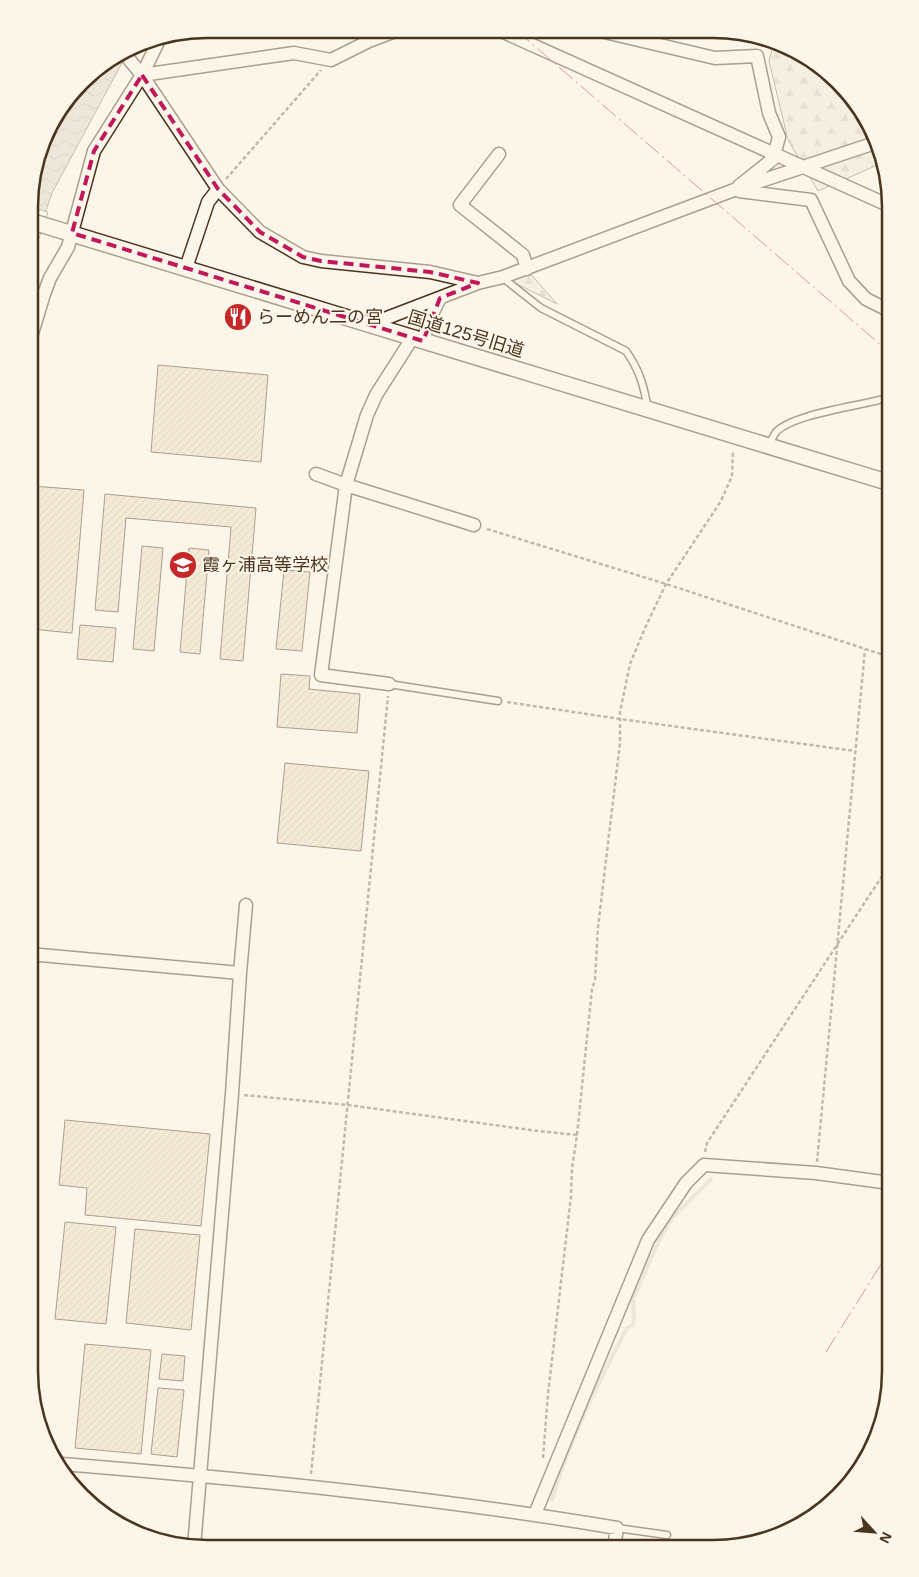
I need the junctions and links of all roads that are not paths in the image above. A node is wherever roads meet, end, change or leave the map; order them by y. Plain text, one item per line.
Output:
1 (377, 38) edge
2 (517, 38) edge
3 (630, 38) edge
4 (157, 45) edge
5 (128, 58) edge
6 (142, 75) junction
7 (870, 145) edge
8 (499, 154) dead end
9 (774, 154) junction
10 (804, 168) junction
11 (218, 189) junction
12 (734, 190) junction
13 (882, 202) edge
14 (38, 223) edge
15 (72, 233) junction
16 (186, 268) junction
17 (527, 268) junction
18 (503, 278) junction
19 (478, 283) junction
20 (440, 298) junction
21 (882, 307) edge
22 (38, 314) edge
23 (371, 324) junction
24 (418, 339) junction
25 (882, 400) edge
26 (648, 411) junction
27 (768, 447) junction
28 (316, 474) dead end
29 (882, 481) edge
30 (346, 485) junction
31 (474, 525) road end
32 (389, 684) joint
33 (498, 700) road end
34 (246, 904) dead end
35 (38, 955) edge
36 (240, 973) junction
37 (881, 1182) edge
38 (66, 1464) edge
39 (200, 1475) junction
40 (535, 1514) junction
41 (617, 1528) junction
42 (667, 1535) dead end
43 (195, 1539) edge
44 (615, 1540) edge

1 - 6 street
2 - 9 street
3 - 9 street
4 - 6 street
5 - 6 street
6 - 11 street
6 - 15 street
7 - 10 street
8 - 17 street
9 - 10 street
9 - 12 street
10 - 12 street
10 - 13 street
11 - 16 street
11 - 19 street
12 - 17 street
12 - 21 street
14 - 15 street, 国道125号旧道
15 - 16 street, 国道125号旧道
15 - 22 street
16 - 23 street, 国道125号旧道
17 - 18 street
18 - 19 street
18 - 26 lane
19 - 20 street
20 - 23 street
20 - 24 street
23 - 24 street, 国道125号旧道
24 - 26 street, 国道125号旧道
24 - 30 street
25 - 27 lane
26 - 27 street, 国道125号旧道
27 - 29 street, 国道125号旧道
28 - 30 street
30 - 31 street
30 - 32 street
32 - 33 lane
34 - 36 street
35 - 36 street
36 - 39 street
37 - 40 street
38 - 39 street
39 - 40 street
39 - 43 street
40 - 41 street
41 - 42 lane
41 - 44 street

